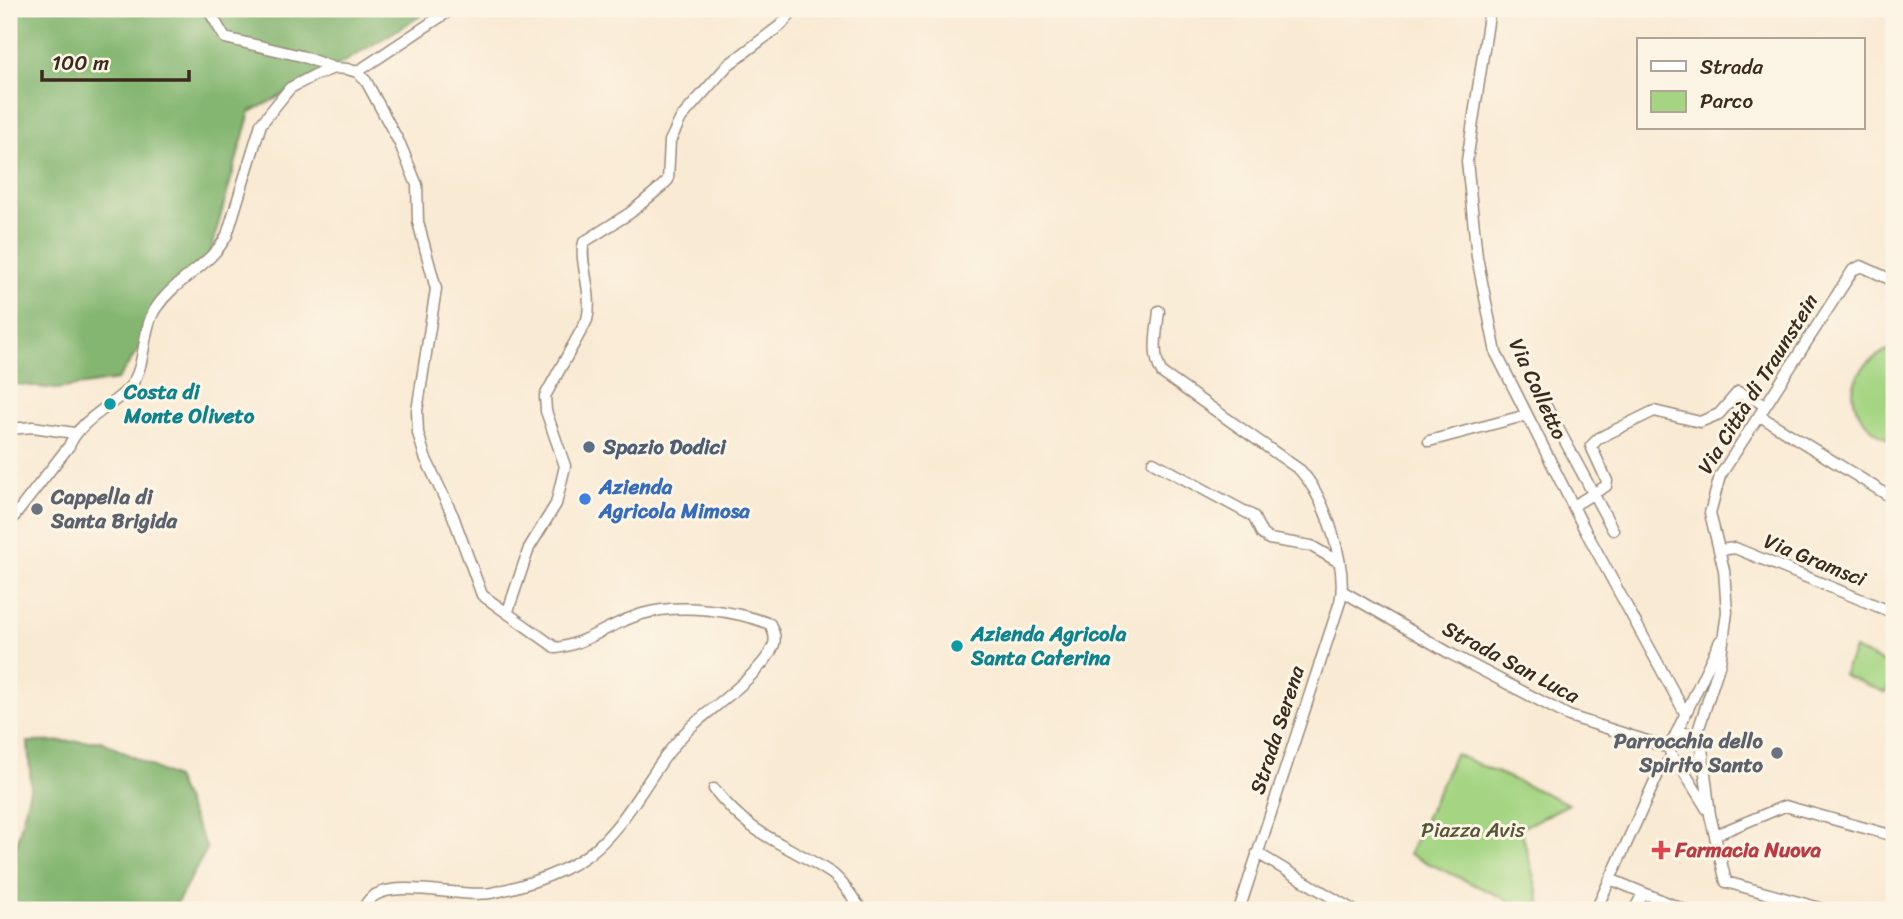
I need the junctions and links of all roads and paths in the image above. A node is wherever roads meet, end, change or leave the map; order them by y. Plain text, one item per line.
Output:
1 (208, 9) edge
2 (452, 9) edge
3 (794, 9) edge
4 (1490, 9) edge
5 (334, 68) junction
6 (357, 72) junction
7 (1894, 281) edge
8 (1159, 311) dead end
9 (1766, 405) junction
10 (1546, 406) dead end
11 (1527, 415) junction
12 (1760, 416) junction
13 (9, 429) edge
14 (74, 433) junction
15 (1429, 441) dead end
16 (1153, 462) dead end
17 (1594, 495) junction
18 (1894, 499) edge
19 (1573, 506) junction
20 (9, 523) edge
21 (1613, 530) dead end
22 (1720, 550) junction
23 (1339, 562) junction
24 (1342, 591) junction
25 (508, 611) junction
26 (1894, 613) edge
27 (1724, 632) junction
28 (1685, 713) junction
29 (1675, 736) junction
30 (1696, 737) junction
31 (1702, 748) junction
32 (1673, 756) junction
33 (714, 789) dead end
34 (1710, 815) junction
35 (1715, 835) junction
36 (1894, 836) edge
37 (1257, 853) junction
38 (1611, 879) junction
39 (1643, 894) junction
40 (364, 910) edge
41 (862, 910) edge
42 (1239, 910) edge
43 (1353, 910) edge
44 (1597, 910) edge
45 (1634, 910) edge
46 (1685, 910) edge
47 (1827, 910) edge

1 - 5 street
2 - 6 street
3 - 25 street
4 - 11 street, Via Colletto
5 - 6 street
5 - 14 street
6 - 25 street
7 - 9 street, Via Città di Traunstein
8 - 23 street, Strada Serena
9 - 12 street, Via Città di Traunstein
9 - 17 street
10 - 17 street
11 - 15 street
11 - 19 street, Via Colletto
12 - 18 street
12 - 22 street, Via Città di Traunstein
13 - 14 street
14 - 20 street
16 - 23 street
17 - 19 street
17 - 21 street
19 - 28 street, Via Colletto
22 - 26 street, Via Gramsci
22 - 27 street, Via Città di Traunstein
23 - 24 street, Strada Serena
24 - 32 street, Strada San Luca
24 - 37 street, Strada Serena
25 - 40 street
27 - 28 street, Via Città di Traunstein
27 - 30 street, Via Città di Traunstein
28 - 29 street, Via Città di Traunstein
29 - 30 street
29 - 32 street
30 - 31 street
31 - 32 street
31 - 34 street
32 - 34 street
32 - 38 street
33 - 41 street
34 - 35 street
35 - 36 street
35 - 47 street
37 - 42 street, Strada Serena
37 - 43 street
38 - 39 street
38 - 44 street
39 - 45 street
39 - 46 street

